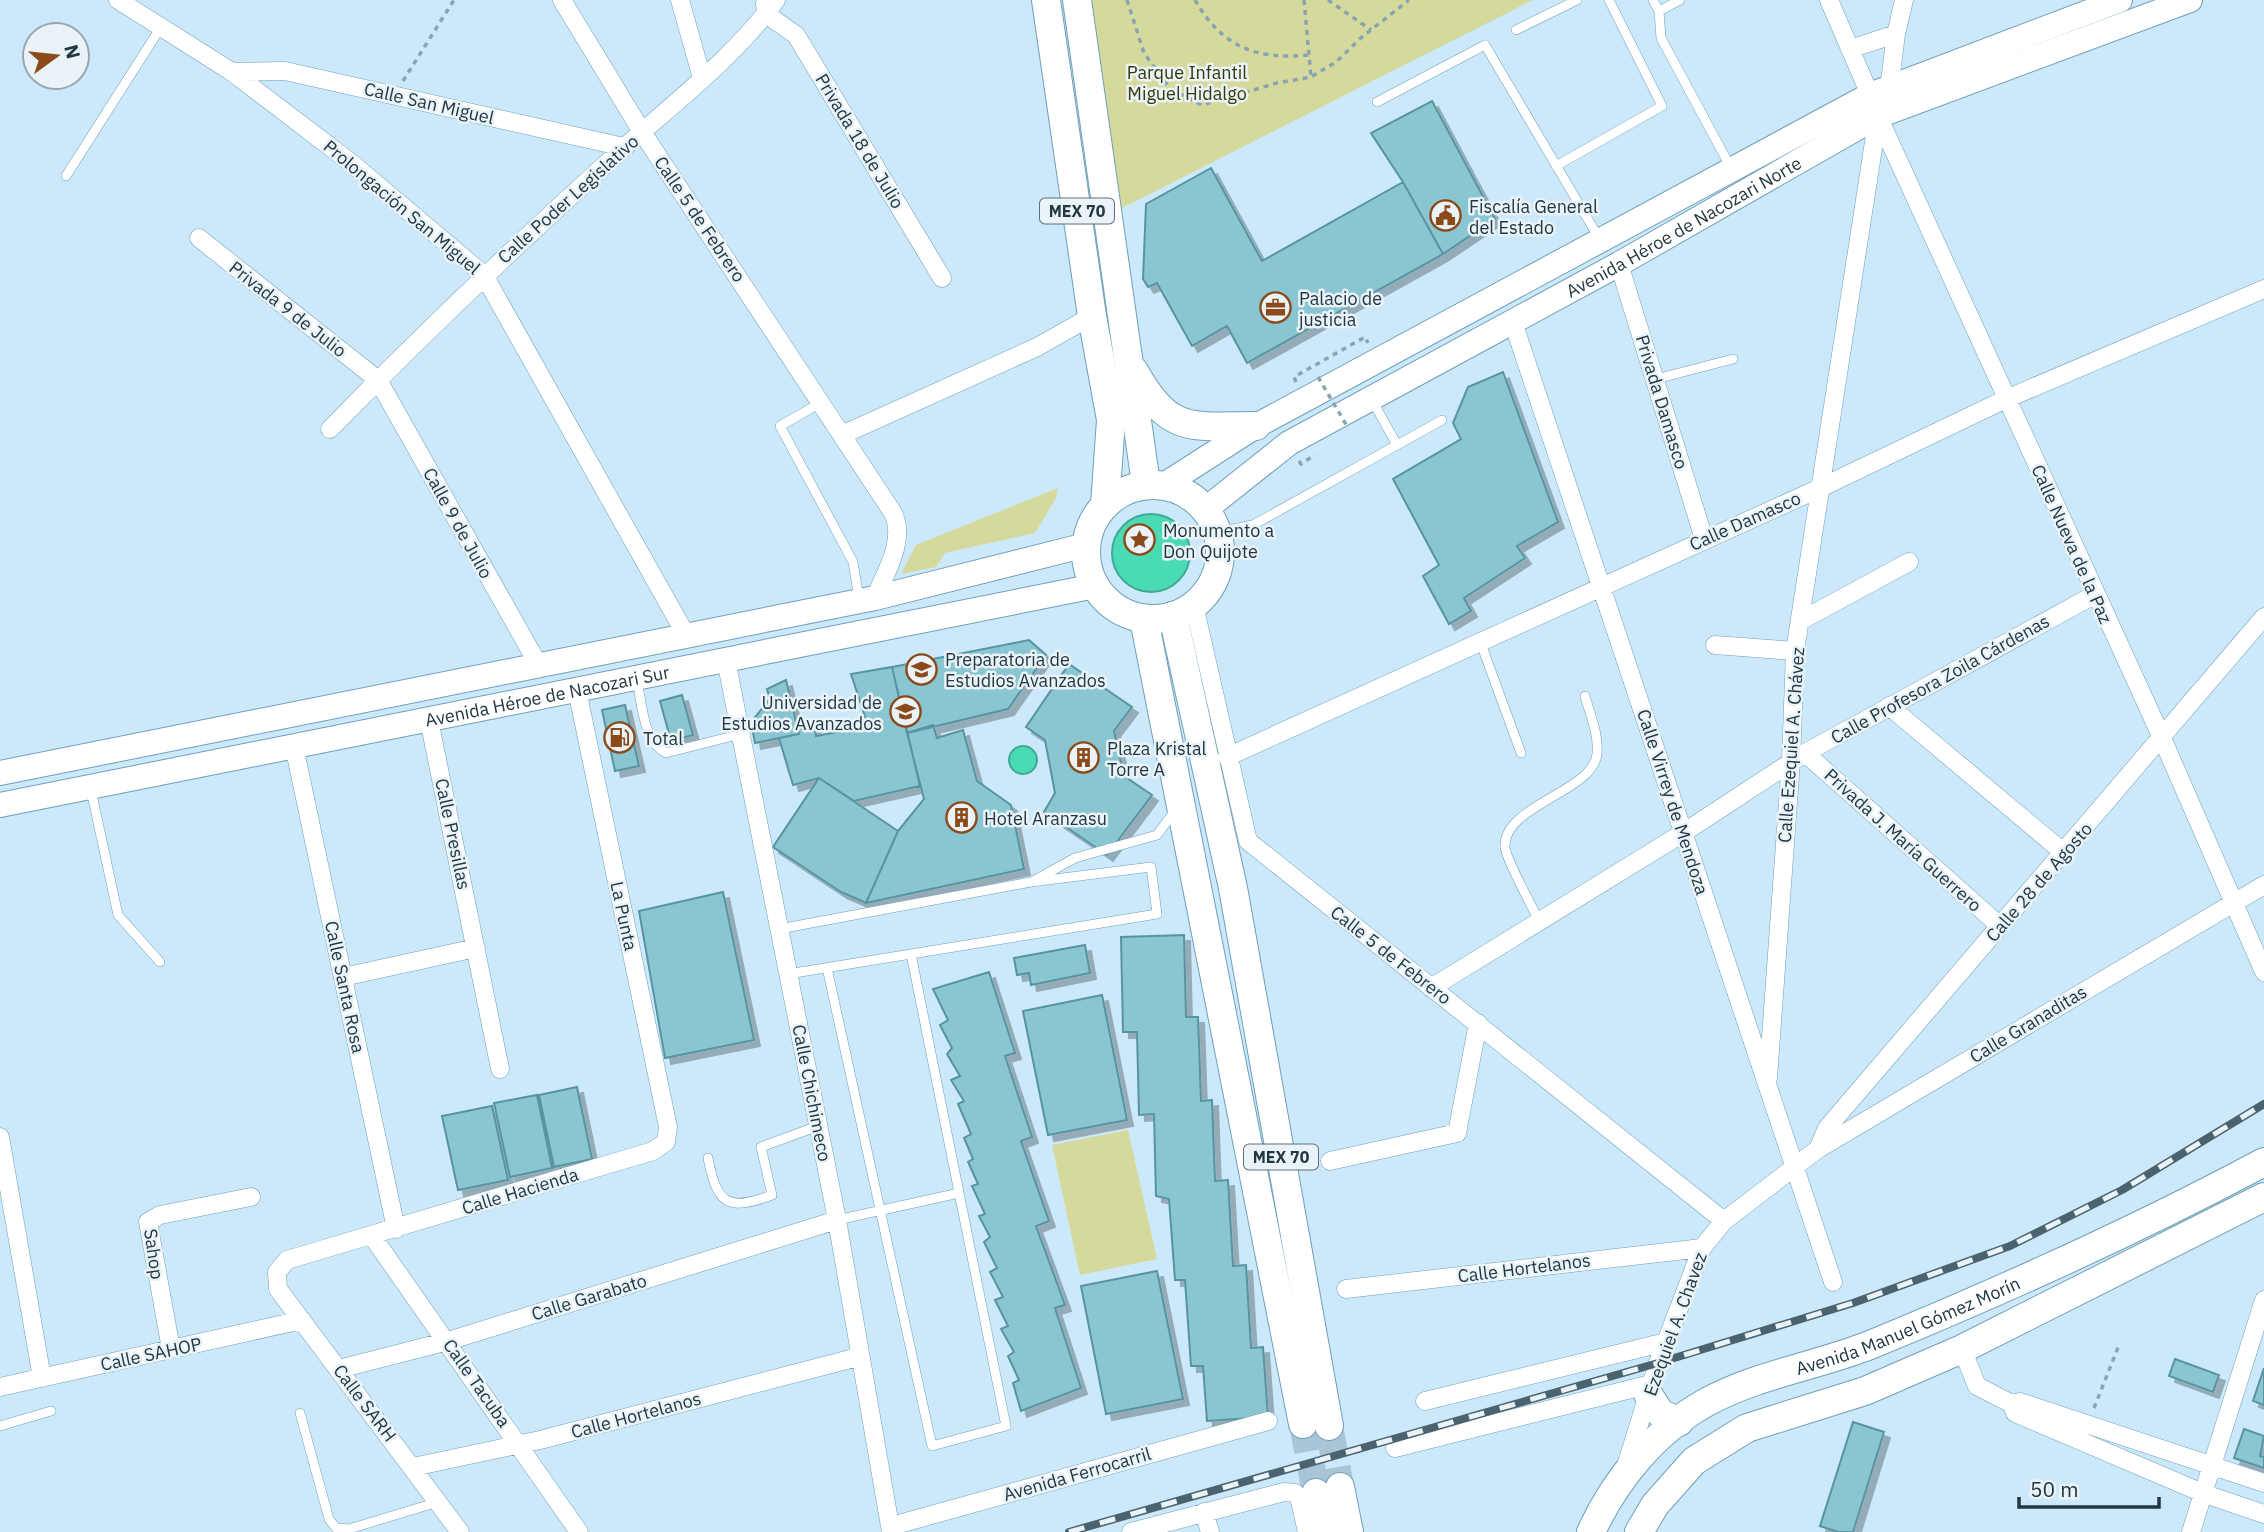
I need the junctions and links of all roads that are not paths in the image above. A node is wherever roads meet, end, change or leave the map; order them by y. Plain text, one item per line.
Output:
1 (118, 0) edge
2 (562, 0) edge
3 (680, 0) edge
4 (1046, 0) edge
5 (1077, 0) edge
6 (1577, 0) edge
7 (1609, 0) edge
8 (1653, 0) edge
9 (1680, 0) edge
10 (1829, 0) edge
11 (1904, 0) edge
12 (2120, 0) edge
13 (2190, 0) edge
14 (769, 5) edge
15 (1659, 11) junction
16 (161, 27) junction
17 (1516, 30) dead end
18 (1896, 34) junction
19 (1850, 49) junction
20 (232, 72) junction
21 (702, 78) junction
22 (1879, 100) junction
23 (1377, 102) dead end
24 (642, 132) junction
25 (624, 147) junction
26 (1556, 166) junction
27 (1732, 169) junction
28 (66, 176) dead end
29 (199, 238) dead end
30 (1600, 240) junction
31 (1619, 264) junction
32 (484, 275) junction
33 (942, 278) dead end
34 (2264, 289) edge
35 (1092, 316) junction
36 (1513, 322) junction
37 (1733, 359) dead end
38 (1131, 365) junction
39 (1657, 379) junction
40 (378, 380) junction
41 (1371, 399) junction
42 (2006, 399) junction
43 (822, 402) junction
44 (1442, 420) dead end
45 (1256, 426) junction
46 (330, 429) dead end
47 (844, 434) junction
48 (1397, 445) junction
49 (1155, 484) junction
50 (1820, 488) junction
51 (1105, 505) junction
52 (1212, 521) junction
53 (1704, 539) junction
54 (1086, 545) junction
55 (1909, 562) dead end
56 (1095, 586) junction
57 (1601, 586) junction
58 (2094, 595) junction
59 (867, 600) junction
60 (1183, 611) junction
61 (2264, 617) edge
62 (1144, 619) junction
63 (1802, 620) junction
64 (686, 635) junction
65 (1480, 641) junction
66 (1716, 645) dead end
67 (1795, 651) junction
68 (726, 660) junction
69 (539, 666) junction
70 (636, 678) junction
71 (578, 690) junction
72 (1585, 696) dead end
73 (1889, 706) junction
74 (429, 720) junction
75 (741, 734) junction
76 (2162, 738) junction
77 (294, 746) junction
78 (1521, 753) dead end
79 (1227, 757) junction
80 (1798, 757) junction
81 (0, 772) edge
82 (90, 786) junction
83 (1180, 801) junction
84 (0, 805) edge
85 (1683, 833) junction
86 (2064, 853) junction
87 (1031, 882) junction
88 (2264, 885) edge
89 (2233, 903) junction
90 (1539, 921) junction
91 (2000, 926) junction
92 (779, 929) junction
93 (476, 948) junction
94 (911, 954) junction
95 (160, 962) dead end
96 (827, 968) junction
97 (2264, 972) edge
98 (788, 974) junction
99 (343, 977) junction
100 (1431, 988) junction
101 (1478, 1023) junction
102 (500, 1069) dead end
103 (1768, 1086) junction
104 (818, 1126) junction
105 (0, 1137) edge
106 (666, 1142) joint
107 (1818, 1149) junction
108 (708, 1158) dead end
109 (1330, 1161) dead end
110 (2264, 1161) edge
111 (1794, 1164) junction
112 (959, 1193) junction
113 (251, 1197) dead end
114 (2264, 1197) edge
115 (880, 1210) junction
116 (837, 1220) junction
117 (1724, 1221) junction
118 (396, 1229) junction
119 (372, 1236) junction
120 (1702, 1248) junction
121 (277, 1272) joint
122 (1833, 1282) dead end
123 (1346, 1289) dead end
124 (2264, 1300) edge
125 (302, 1320) junction
126 (2261, 1322) edge
127 (448, 1341) junction
128 (1666, 1342) junction
129 (171, 1349) junction
130 (1962, 1349) junction
131 (858, 1357) junction
132 (339, 1369) junction
133 (43, 1378) junction
134 (0, 1387) edge
135 (1650, 1389) junction
136 (1424, 1402) dead end
137 (2012, 1404) junction
138 (51, 1411) dead end
139 (300, 1413) dead end
140 (1268, 1421) dead end
141 (1679, 1422) junction
142 (0, 1426) edge
143 (519, 1444) junction
144 (1395, 1448) dead end
145 (2211, 1465) junction
146 (413, 1467) junction
147 (1623, 1478) junction
148 (2264, 1483) edge
149 (1317, 1491) junction
150 (2205, 1494) junction
151 (438, 1502) junction
152 (1204, 1512) junction
153 (2264, 1514) edge
154 (891, 1529) edge
155 (460, 1532) edge
156 (579, 1532) edge
157 (1130, 1532) edge
158 (1210, 1532) edge
159 (1307, 1532) edge
160 (1324, 1532) edge
161 (1349, 1532) edge
162 (1591, 1532) edge
163 (1639, 1532) edge
164 (2191, 1532) edge

1 - 16 street, Prolongación San Miguel
2 - 24 street, Calle 5 de Febrero
3 - 21 street
4 - 35 main road, MEX 70
5 - 38 main road, MEX 70
6 - 17 lane
7 - 26 lane
8 - 15 lane
9 - 15 lane
10 - 19 street, Calle Nueva de la Paz
11 - 18 street, Calle Ezequiel A. Chávez
12 - 22 main road, Avenida Héroe de Nacozari Norte
13 - 22 main road, Avenida Héroe de Nacozari Norte
14 - 21 street, Calle Poder Legislativo
14 - 33 street, Privada 18 de Julio
15 - 27 lane
16 - 20 street, Prolongación San Miguel
16 - 28 lane
18 - 19 street
18 - 22 street, Calle Ezequiel A. Chávez
19 - 22 street, Calle Nueva de la Paz
20 - 25 street, Calle San Miguel
20 - 32 street, Prolongación San Miguel
21 - 24 street, Calle Poder Legislativo
22 - 27 main road, Avenida Héroe de Nacozari Norte
22 - 31 main road, Avenida Héroe de Nacozari Norte
22 - 42 street, Calle Nueva de la Paz
22 - 50 street, Calle Ezequiel A. Chávez
23 - 26 lane
24 - 25 street, Calle Poder Legislativo
24 - 43 street, Calle 5 de Febrero
25 - 32 street, Calle Poder Legislativo
26 - 30 lane
27 - 30 main road, Avenida Héroe de Nacozari Norte
29 - 40 street, Privada 9 de Julio
30 - 45 main road, Avenida Héroe de Nacozari Norte
31 - 36 main road, Avenida Héroe de Nacozari Norte
31 - 39 street, Privada Damasco
32 - 40 street, Calle Poder Legislativo
32 - 64 street, Prolongación San Miguel
34 - 42 street, Calle Damasco
35 - 47 street
35 - 51 main road, MEX 70
36 - 41 main road, Avenida Héroe de Nacozari Norte
36 - 57 street, Calle Virrey de Mendoza
37 - 39 lane
38 - 45 main road
38 - 49 main road, MEX 70
39 - 53 street, Privada Damasco
40 - 46 street, Calle Poder Legislativo
40 - 69 street, Calle 9 de Julio
41 - 48 lane
41 - 52 main road, Avenida Héroe de Nacozari Norte
42 - 50 street, Calle Damasco
42 - 58 street, Calle Nueva de la Paz
43 - 47 street, Calle 5 de Febrero
43 - 59 lane
44 - 48 lane
45 - 49 main road, Avenida Héroe de Nacozari Norte
47 - 59 street, Calle 5 de Febrero
48 - 52 lane
49 - 51 main road
49 - 52 main road
50 - 53 street, Calle Damasco
50 - 63 street, Calle Ezequiel A. Chávez
51 - 54 main road, MEX 70
52 - 60 main road
53 - 57 street, Calle Damasco
54 - 56 main road
54 - 59 main road, Avenida Héroe de Nacozari Sur
55 - 63 street
56 - 62 main road
56 - 68 main road, Avenida Héroe de Nacozari Sur
57 - 65 street, Calle Damasco
57 - 85 street, Calle Virrey de Mendoza
58 - 73 street, Calle Profesora Zoila Cárdenas
58 - 76 street, Calle Nueva de la Paz
59 - 64 main road, Avenida Héroe de Nacozari Sur
60 - 62 main road
60 - 79 street, Calle 5 de Febrero
60 - 83 main road, MEX 70
61 - 76 street, Calle 28 de Agosto
62 - 83 main road, MEX 70
63 - 67 street, Calle Ezequiel A. Chávez
64 - 69 main road, Avenida Héroe de Nacozari Sur
65 - 78 lane
65 - 79 street, Calle Damasco
66 - 67 street
67 - 80 street, Calle Ezequiel A. Chávez
68 - 70 main road, Avenida Héroe de Nacozari Sur
68 - 75 street, Calle Chichimeco
69 - 81 main road, Avenida Héroe de Nacozari Sur
70 - 71 main road, Avenida Héroe de Nacozari Sur
70 - 75 lane
71 - 74 main road, Avenida Héroe de Nacozari Sur
71 - 106 street, La Punta
72 - 90 lane
73 - 80 street, Calle Profesora Zoila Cárdenas
73 - 86 street
74 - 77 main road, Avenida Héroe de Nacozari Sur
74 - 93 street, Calle Presillas
75 - 92 street, Calle Chichimeco
76 - 86 street, Calle 28 de Agosto
76 - 89 street, Calle Nueva de la Paz
77 - 82 main road, Avenida Héroe de Nacozari Sur
77 - 99 street, Calle Santa Rosa
79 - 100 street, Calle 5 de Febrero
80 - 85 street, Calle Profesora Zoila Cárdenas
80 - 91 street, Privada J. María Guerrero
80 - 103 street, Calle Ezequiel A. Chávez
82 - 84 main road, Avenida Héroe de Nacozari Sur
82 - 95 lane
83 - 87 lane
85 - 90 street, Calle Profesora Zoila Cárdenas
85 - 103 street, Calle Virrey de Mendoza
86 - 91 street, Calle 28 de Agosto
87 - 92 lane
87 - 94 lane
88 - 89 street, Calle Granaditas
89 - 97 street, Calle Nueva de la Paz
89 - 107 street, Calle Granaditas
90 - 100 street, Calle Profesora Zoila Cárdenas
91 - 107 street, Calle 28 de Agosto
92 - 98 street, Calle Chichimeco
93 - 99 street
93 - 102 street, Calle Presillas
94 - 96 lane
94 - 112 lane
96 - 98 lane
96 - 115 lane
98 - 104 street, Calle Chichimeco
99 - 118 street, Calle Santa Rosa
100 - 101 street, Calle 5 de Febrero
101 - 109 street
101 - 117 street, Calle 5 de Febrero
103 - 111 street, Calle Virrey de Mendoza
104 - 108 lane
104 - 116 street, Calle Chichimeco
105 - 133 street
106 - 118 street, Calle Hacienda
107 - 111 street, Calle Granaditas
110 - 141 main road, Avenida Manuel Gómez Morín
111 - 117 street, Ezequiel A. Chavez
111 - 122 street, Calle Virrey de Mendoza
112 - 115 lane
112 - 115 lane
113 - 129 street, Sahop
114 - 130 main road, Avenida Manuel Gómez Morín
115 - 116 lane
116 - 127 street, Calle Garabato
116 - 131 street, Calle Chichimeco
117 - 120 street, Ezequiel A. Chavez
118 - 119 street, Calle Hacienda
119 - 121 street, Calle Hacienda
119 - 127 street, Calle Tacuba
120 - 123 street, Calle Hortelanos
120 - 128 street, Ezequiel A. Chavez
121 - 125 street, Calle SARH
124 - 126 street
125 - 129 street, Calle SAHOP
125 - 132 street, Calle SARH
126 - 145 street
127 - 132 street, Calle Garabato
127 - 143 street, Calle Tacuba
128 - 135 street, Ezequiel A. Chavez
128 - 136 street
129 - 133 street, Calle SAHOP
130 - 137 street
130 - 163 main road, Avenida Manuel Gómez Morín
131 - 143 street, Calle Hortelanos
131 - 154 street, Calle Chichimeco
132 - 146 street, Calle SARH
133 - 134 street, Calle SAHOP
135 - 141 main road
135 - 144 street
135 - 147 street, Ezequiel A. Chavez
137 - 145 street
137 - 150 street
138 - 142 lane
139 - 151 lane
140 - 154 street, Avenida Ferrocarril
141 - 147 main road, Avenida Manuel Gómez Morín
143 - 146 street, Calle Hortelanos
143 - 156 street, Calle Tacuba
145 - 148 street
145 - 150 street
146 - 151 street, Calle SARH
147 - 162 main road, Avenida Manuel Gómez Morín
149 - 152 street
149 - 159 street
149 - 160 main road
149 - 161 main road
150 - 153 street
150 - 164 street
151 - 155 street, Calle SARH
152 - 157 street
152 - 158 street

